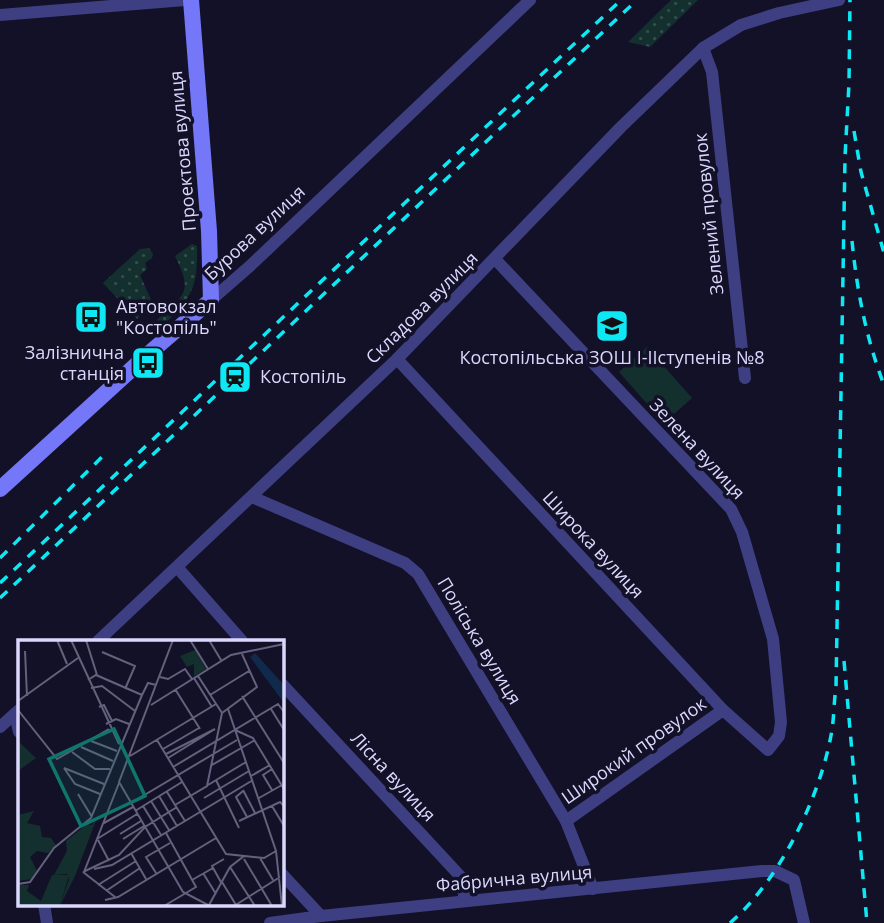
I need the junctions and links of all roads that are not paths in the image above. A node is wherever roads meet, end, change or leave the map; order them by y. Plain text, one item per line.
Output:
1 (185, 0) edge
2 (191, 0) edge
3 (530, 0) edge
4 (839, 0) edge
5 (0, 15) edge
6 (703, 48) junction
7 (495, 259) junction
8 (211, 300) junction
9 (397, 359) junction
10 (745, 378) dead end
11 (0, 489) edge
12 (252, 497) junction
13 (177, 567) junction
14 (99, 640) edge
15 (241, 640) edge
16 (284, 686) edge
17 (723, 710) junction
18 (17, 712) edge
19 (0, 727) edge
20 (768, 750) joint
21 (566, 821) junction
22 (284, 876) edge
23 (593, 889) junction
24 (465, 901) junction
25 (321, 916) junction
26 (271, 923) edge
27 (804, 923) edge

1 - 5 street
2 - 8 main road, Проектова вулиця
3 - 8 street, Бурова вулиця
4 - 6 street, Складова вулиця
6 - 7 street, Складова вулиця
6 - 10 street, Зелений провулок
7 - 9 street, Складова вулиця
7 - 20 street, Зелена вулиця
8 - 11 main road, Бурова вулиця
9 - 12 street, Складова вулиця
9 - 17 street, Широка вулиця
12 - 13 street, Складова вулиця
12 - 21 street, Поліська вулиця
13 - 14 street, Складова вулиця
13 - 15 street
16 - 24 street, Лісна вулиця
17 - 20 street, Широка вулиця
17 - 21 street, Широкий провулок
18 - 19 street
21 - 23 street, Поліська вулиця
22 - 25 street
23 - 24 street, Фабрична вулиця
23 - 27 street, Фабрична вулиця
24 - 25 street, Фабрична вулиця
25 - 26 street, Фабрична вулиця

